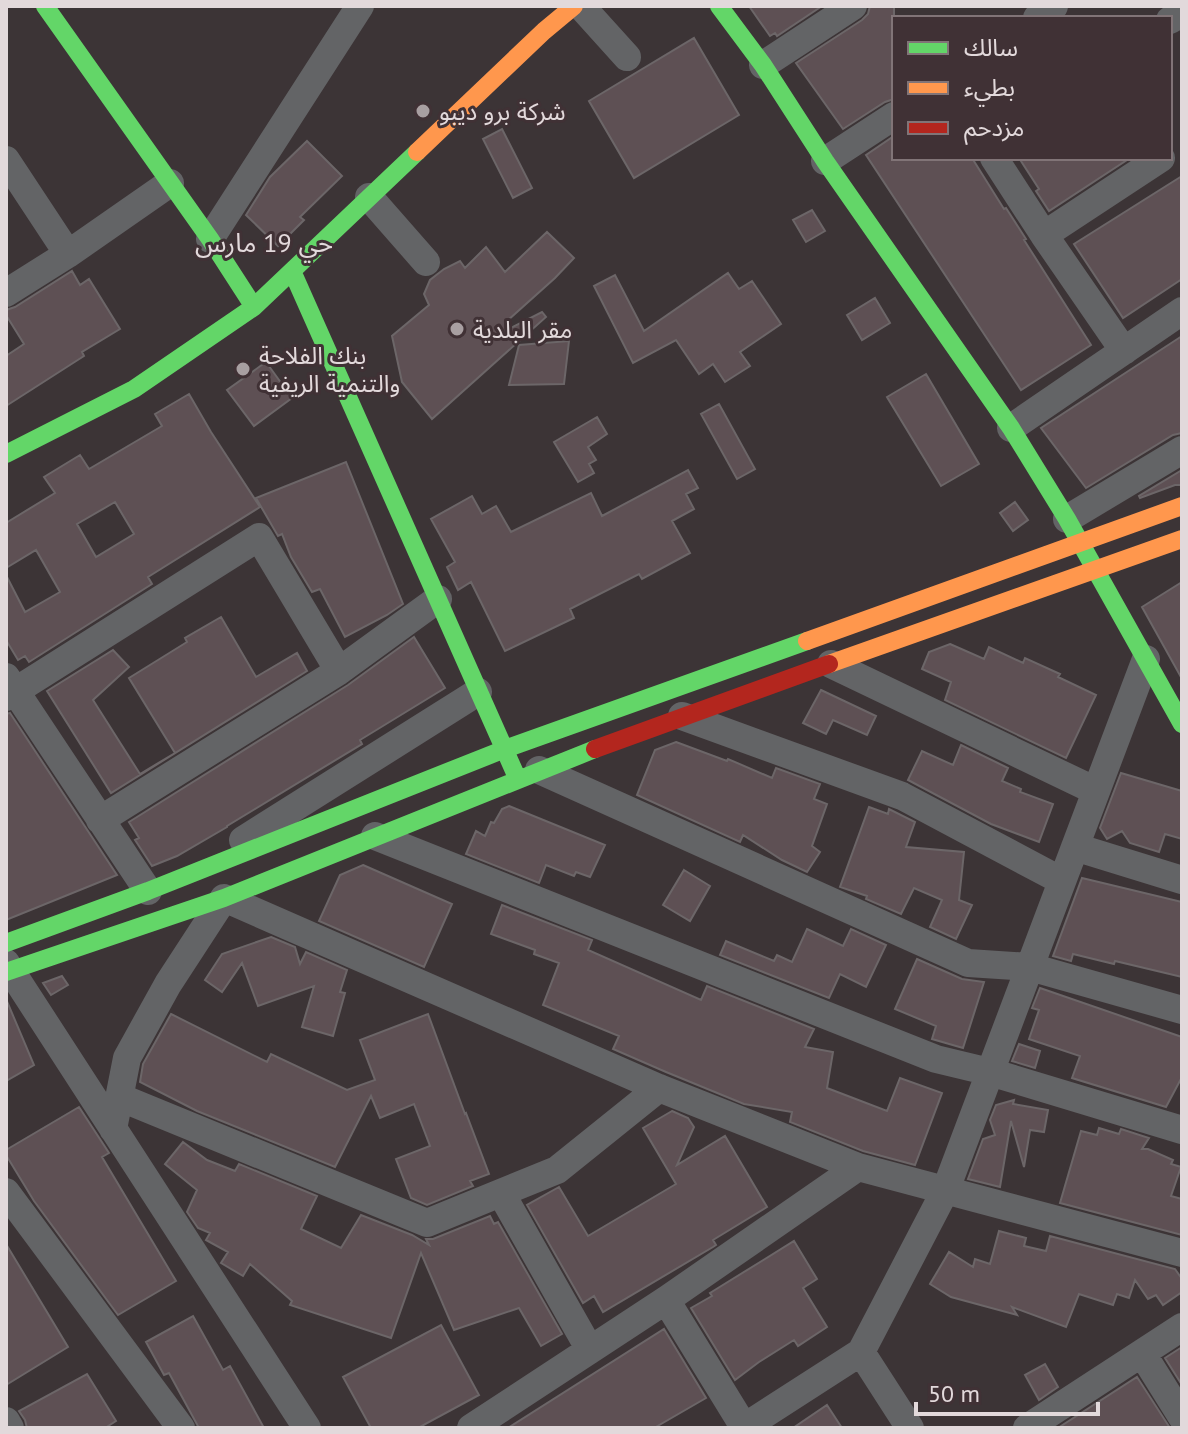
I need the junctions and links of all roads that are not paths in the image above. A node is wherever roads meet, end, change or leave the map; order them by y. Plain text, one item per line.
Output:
1 (45, 6) edge
2 (360, 6) edge
3 (574, 6) edge
4 (581, 6) edge
5 (719, 6) edge
6 (853, 6) edge
7 (627, 57) dead end
8 (763, 65) junction
9 (892, 117) edge
10 (6, 160) edge
11 (995, 160) edge
12 (1158, 160) edge
13 (825, 161) junction
14 (170, 183) junction
15 (369, 197) junction
16 (1044, 235) junction
17 (210, 239) junction
18 (68, 254) junction
19 (426, 262) dead end
20 (292, 271) junction
21 (6, 293) edge
22 (254, 307) junction
23 (1182, 311) edge
24 (1124, 351) junction
25 (1011, 428) junction
26 (1182, 450) edge
27 (6, 454) edge
28 (1182, 506) edge
29 (1073, 531) junction
30 (1182, 539) edge
31 (1095, 571) junction
32 (438, 599) junction
33 (1146, 659) junction
34 (831, 664) junction
35 (339, 671) junction
36 (9, 688) edge
37 (478, 692) junction
38 (682, 716) junction
39 (1182, 724) edge
40 (505, 749) junction
41 (528, 774) junction
42 (1096, 791) junction
43 (100, 820) junction
44 (375, 836) junction
45 (1075, 847) junction
46 (192, 873) junction
47 (1182, 880) edge
48 (1062, 881) junction
49 (148, 891) junction
50 (224, 898) junction
51 (7, 962) edge
52 (1030, 967) junction
53 (1182, 1010) edge
54 (990, 1072) junction
55 (659, 1088) junction
56 (119, 1097) junction
57 (113, 1129) junction
58 (1182, 1130) edge
59 (858, 1167) junction
60 (946, 1189) junction
61 (6, 1192) edge
62 (501, 1193) junction
63 (16, 1226) edge
64 (1182, 1253) edge
65 (666, 1300) junction
66 (1182, 1327) edge
67 (590, 1350) junction
68 (861, 1352) junction
69 (1142, 1353) junction
70 (1182, 1417) edge
71 (1059, 1419) edge
72 (6, 1421) edge
73 (166, 1423) edge
74 (10, 1428) edge
75 (307, 1428) edge
76 (471, 1428) edge
77 (743, 1428) edge
78 (910, 1428) edge
79 (1027, 1428) edge

1 - 14 street
2 - 17 street
3 - 15 street
4 - 7 street
5 - 8 street
6 - 8 street
8 - 13 street
9 - 13 street
10 - 18 street
11 - 16 street
12 - 16 street
13 - 25 street
14 - 17 street
14 - 18 street
15 - 19 street
15 - 20 street
16 - 24 street
17 - 22 street
18 - 21 street
20 - 22 street
20 - 32 street
22 - 27 street
23 - 24 street
24 - 25 street
25 - 29 street
26 - 29 street
28 - 29 street
29 - 31 street
29 - 40 street
30 - 31 street
31 - 33 street
31 - 34 street
32 - 35 street
32 - 37 street
33 - 39 street
33 - 42 street
34 - 38 street
34 - 42 street
35 - 36 street
35 - 43 street
36 - 43 street
37 - 40 street
37 - 46 street
38 - 41 street
38 - 48 street
40 - 41 street
40 - 46 street
41 - 44 street
41 - 52 street
42 - 45 street
43 - 49 street
44 - 50 street
44 - 54 street
45 - 47 street
45 - 48 street
46 - 49 street
48 - 52 street
49 - 51 street
50 - 51 street
50 - 55 street
50 - 56 street
51 - 57 street
52 - 53 street
52 - 54 street
54 - 58 street
54 - 60 street
55 - 59 street
55 - 62 street
56 - 57 street
56 - 62 street
57 - 75 street
59 - 60 street
59 - 65 street
60 - 64 street
60 - 68 street
61 - 63 street
62 - 67 street
63 - 73 street
65 - 67 street
65 - 77 street
66 - 69 street
67 - 76 street
68 - 77 street
68 - 78 street
69 - 70 street
69 - 71 street
71 - 79 street
72 - 74 street

